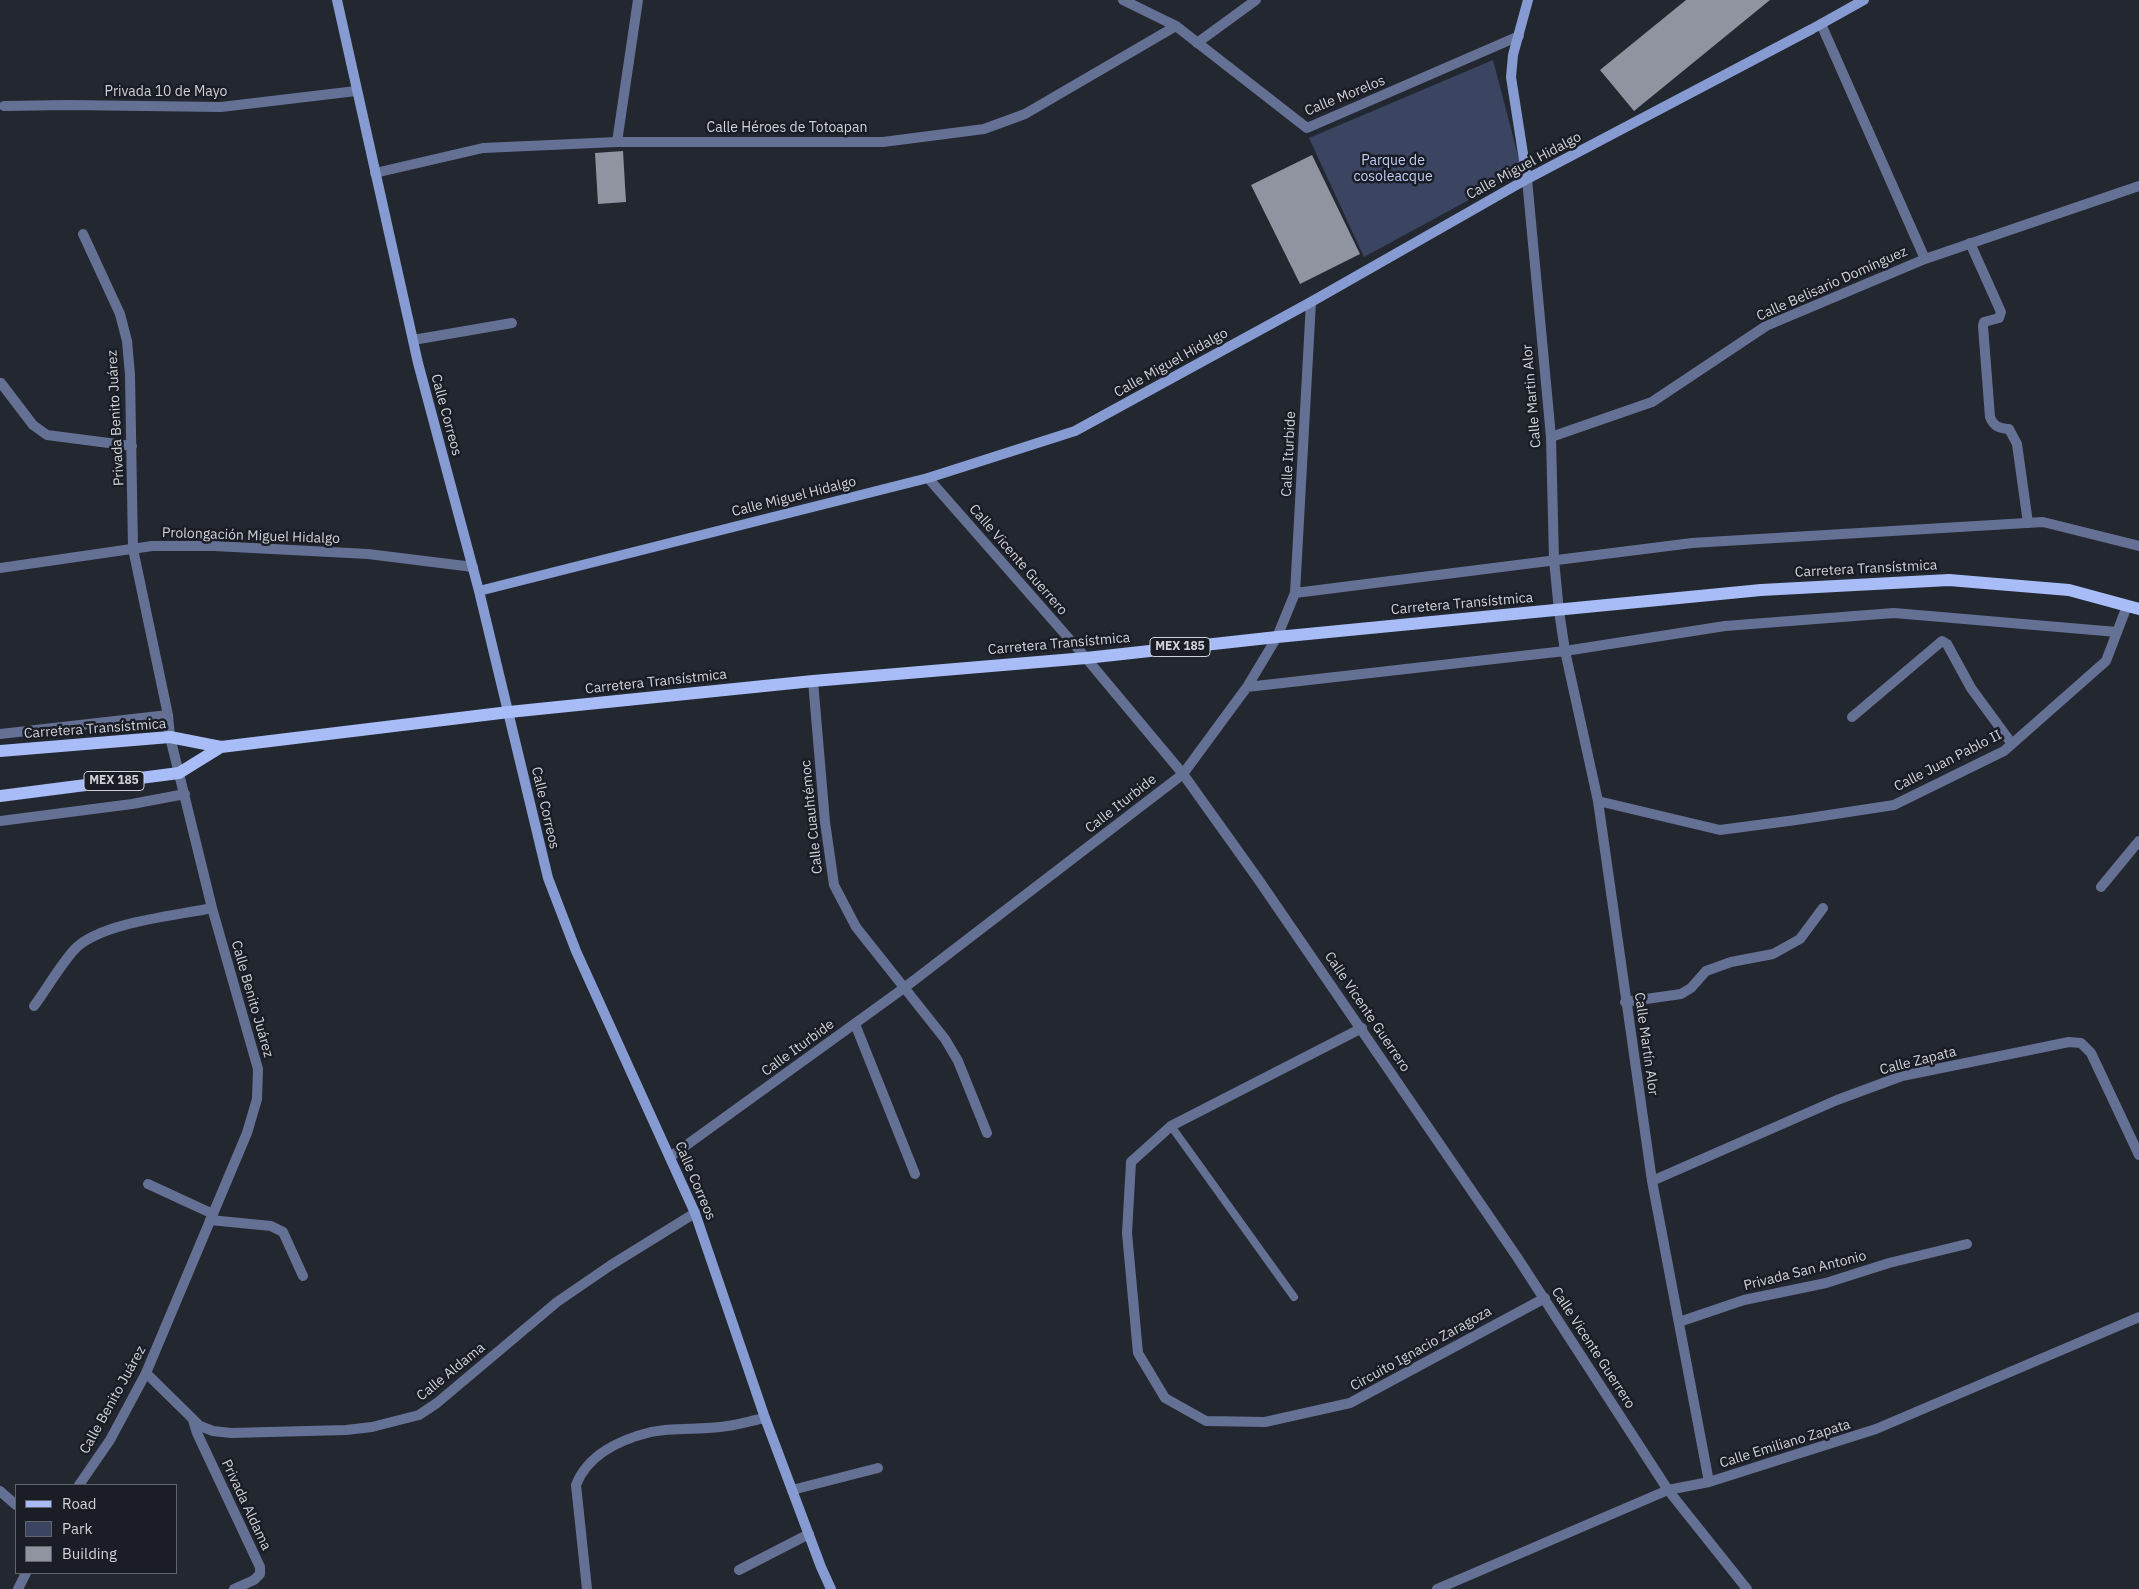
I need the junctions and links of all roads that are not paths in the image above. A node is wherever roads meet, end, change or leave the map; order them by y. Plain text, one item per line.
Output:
1 (336, 0) edge
2 (638, 0) edge
3 (1123, 0) edge
4 (1256, 0) edge
5 (1528, 0) edge
6 (1864, 0) edge
7 (1821, 24) junction
8 (1176, 26) junction
9 (1519, 36) junction
10 (1197, 43) junction
11 (356, 91) junction
12 (4, 106) dead end
13 (617, 142) junction
14 (375, 174) junction
15 (1526, 179) junction
16 (2139, 186) edge
17 (83, 234) dead end
18 (1970, 243) junction
19 (1925, 259) junction
20 (1311, 302) junction
21 (512, 323) dead end
22 (413, 340) junction
23 (1, 383) edge
24 (1551, 437) junction
25 (132, 446) junction
26 (928, 478) junction
27 (2028, 523) junction
28 (2139, 546) edge
29 (133, 549) junction
30 (1554, 560) junction
31 (472, 567) junction
32 (0, 568) edge
33 (479, 591) junction
34 (1295, 593) junction
35 (2133, 607) edge
36 (1558, 611) junction
37 (2117, 632) junction
38 (1277, 637) junction
39 (1564, 651) junction
40 (1086, 658) junction
41 (813, 681) junction
42 (1247, 687) junction
43 (509, 712) junction
44 (168, 716) junction
45 (1852, 717) dead end
46 (0, 734) edge
47 (170, 737) junction
48 (2012, 744) junction
49 (221, 747) junction
50 (0, 751) edge
51 (179, 773) junction
52 (1183, 774) junction
53 (185, 794) junction
54 (0, 796) edge
55 (1598, 801) junction
56 (0, 821) edge
57 (2139, 841) edge
58 (2101, 887) dead end
59 (212, 908) junction
60 (1823, 908) dead end
61 (904, 988) junction
62 (1626, 1002) junction
63 (34, 1006) dead end
64 (855, 1024) junction
65 (1362, 1028) junction
66 (1171, 1126) junction
67 (987, 1133) dead end
68 (2139, 1155) edge
69 (670, 1157) junction
70 (915, 1174) dead end
71 (1652, 1181) junction
72 (148, 1184) dead end
73 (695, 1214) junction
74 (212, 1217) junction
75 (1967, 1244) dead end
76 (303, 1276) dead end
77 (1294, 1297) dead end
78 (1544, 1298) junction
79 (2139, 1317) edge
80 (1679, 1322) junction
81 (146, 1373) junction
82 (765, 1418) junction
83 (193, 1420) junction
84 (878, 1468) dead end
85 (1708, 1482) junction
86 (80, 1484) edge
87 (792, 1490) junction
88 (1668, 1490) junction
89 (0, 1491) edge
90 (15, 1504) edge
91 (809, 1534) junction
92 (739, 1570) dead end
93 (26, 1574) edge
94 (1745, 1588) edge
95 (18, 1589) edge
96 (234, 1589) edge
97 (587, 1589) edge
98 (831, 1589) edge
99 (1437, 1589) edge

1 - 11 main road, Calle Correos
2 - 13 street
3 - 8 street, Calle Morelos
4 - 10 street
5 - 9 main road
6 - 7 main road, Calle Miguel Hidalgo
7 - 15 main road, Calle Miguel Hidalgo
7 - 19 street
8 - 10 street, Calle Morelos
8 - 13 street, Calle Héroes de Totoapan
9 - 10 street, Calle Morelos
9 - 15 main road
11 - 12 street, Privada 10 de Mayo
11 - 14 main road, Calle Correos
13 - 14 street, Calle Héroes de Totoapan
14 - 22 main road, Calle Correos
15 - 20 main road, Calle Miguel Hidalgo
15 - 24 street, Calle Martin Alor
16 - 18 street, Calle Belisario Domínguez
17 - 25 street, Privada Benito Juárez
18 - 19 street, Calle Belisario Domínguez
18 - 27 street
19 - 24 street, Calle Belisario Domínguez
20 - 26 main road, Calle Miguel Hidalgo
20 - 34 street, Calle Iturbide
21 - 22 street
22 - 31 main road, Calle Correos
23 - 25 street
24 - 30 street, Calle Martin Alor
25 - 29 street, Privada Benito Juárez
26 - 33 main road, Calle Miguel Hidalgo
26 - 40 street, Calle Vicente Guerrero
27 - 28 street
27 - 30 street
29 - 31 street, Prolongación Miguel Hidalgo
29 - 32 street, Prolongación Miguel Hidalgo
29 - 44 street, Calle Benito Juárez
30 - 34 street
30 - 36 street, Calle Martin Alor
31 - 33 main road, Calle Correos
33 - 43 main road, Calle Correos
34 - 38 street, Calle Iturbide
35 - 36 main road, Carretera Transístmica / MEX 185
35 - 37 street, Calle Juan Pablo II
36 - 38 main road, Carretera Transístmica / MEX 185
36 - 39 street, Calle Martín Alor
37 - 39 street
37 - 48 street, Calle Juan Pablo II
38 - 40 main road, Carretera Transístmica / MEX 185
38 - 42 street, Calle Iturbide
39 - 42 street
39 - 55 street, Calle Martín Alor
40 - 41 main road, Carretera Transístmica / MEX 185
40 - 52 street, Calle Vicente Guerrero
41 - 43 main road, Carretera Transístmica / MEX 185
41 - 61 street, Calle Cuauhtémoc
42 - 52 street, Calle Iturbide
43 - 49 main road, Carretera Transístmica / MEX 185
43 - 69 main road, Calle Correos
44 - 46 street
44 - 47 street, Calle Benito Juárez
45 - 48 street
47 - 49 main road, Carretera Transístmica / MEX 185
47 - 50 main road, Carretera Transístmica / MEX 185
47 - 51 street, Calle Benito Juárez
48 - 55 street, Calle Juan Pablo II
49 - 51 main road, Carretera Transístmica / MEX 185
51 - 53 street, Calle Benito Juárez
51 - 54 main road, Carretera Transístmica / MEX 185
52 - 61 street, Calle Iturbide
52 - 65 street, Calle Vicente Guerrero
53 - 56 street
53 - 59 street, Calle Benito Juárez
55 - 62 street, Calle Martín Alor
57 - 58 street
59 - 63 street
59 - 74 street, Calle Benito Juárez
60 - 62 street
61 - 64 street, Calle Iturbide
61 - 67 street, Calle Cuauhtémoc
62 - 71 street, Calle Martín Alor
64 - 69 street, Calle Iturbide
64 - 70 street
65 - 66 street, Circuito Ignacio Zaragoza
65 - 78 street, Calle Vicente Guerrero
66 - 77 lane
66 - 78 street, Circuito Ignacio Zaragoza
68 - 71 street, Calle Zapata
69 - 73 main road, Calle Correos
71 - 80 street, Calle Martín Alor
72 - 74 street
73 - 82 main road, Calle Correos
73 - 83 street, Calle Aldama
74 - 76 street
74 - 81 street, Calle Benito Juárez
75 - 80 street, Privada San Antonio
78 - 88 street, Calle Vicente Guerrero
79 - 85 street, Calle Emiliano Zapata
80 - 85 street, Calle Martín Alor
81 - 83 street, Calle Aldama
81 - 86 street, Calle Benito Juárez
82 - 87 main road, Calle Correos
82 - 97 street
83 - 96 street, Privada Aldama
84 - 87 street
85 - 88 street, Calle Emiliano Zapata
87 - 91 main road, Calle Correos
88 - 94 street, Calle Vicente Guerrero
88 - 99 street, Calle Emiliano Zapata
89 - 90 street
91 - 92 street
91 - 98 main road, Calle Correos
93 - 95 street

